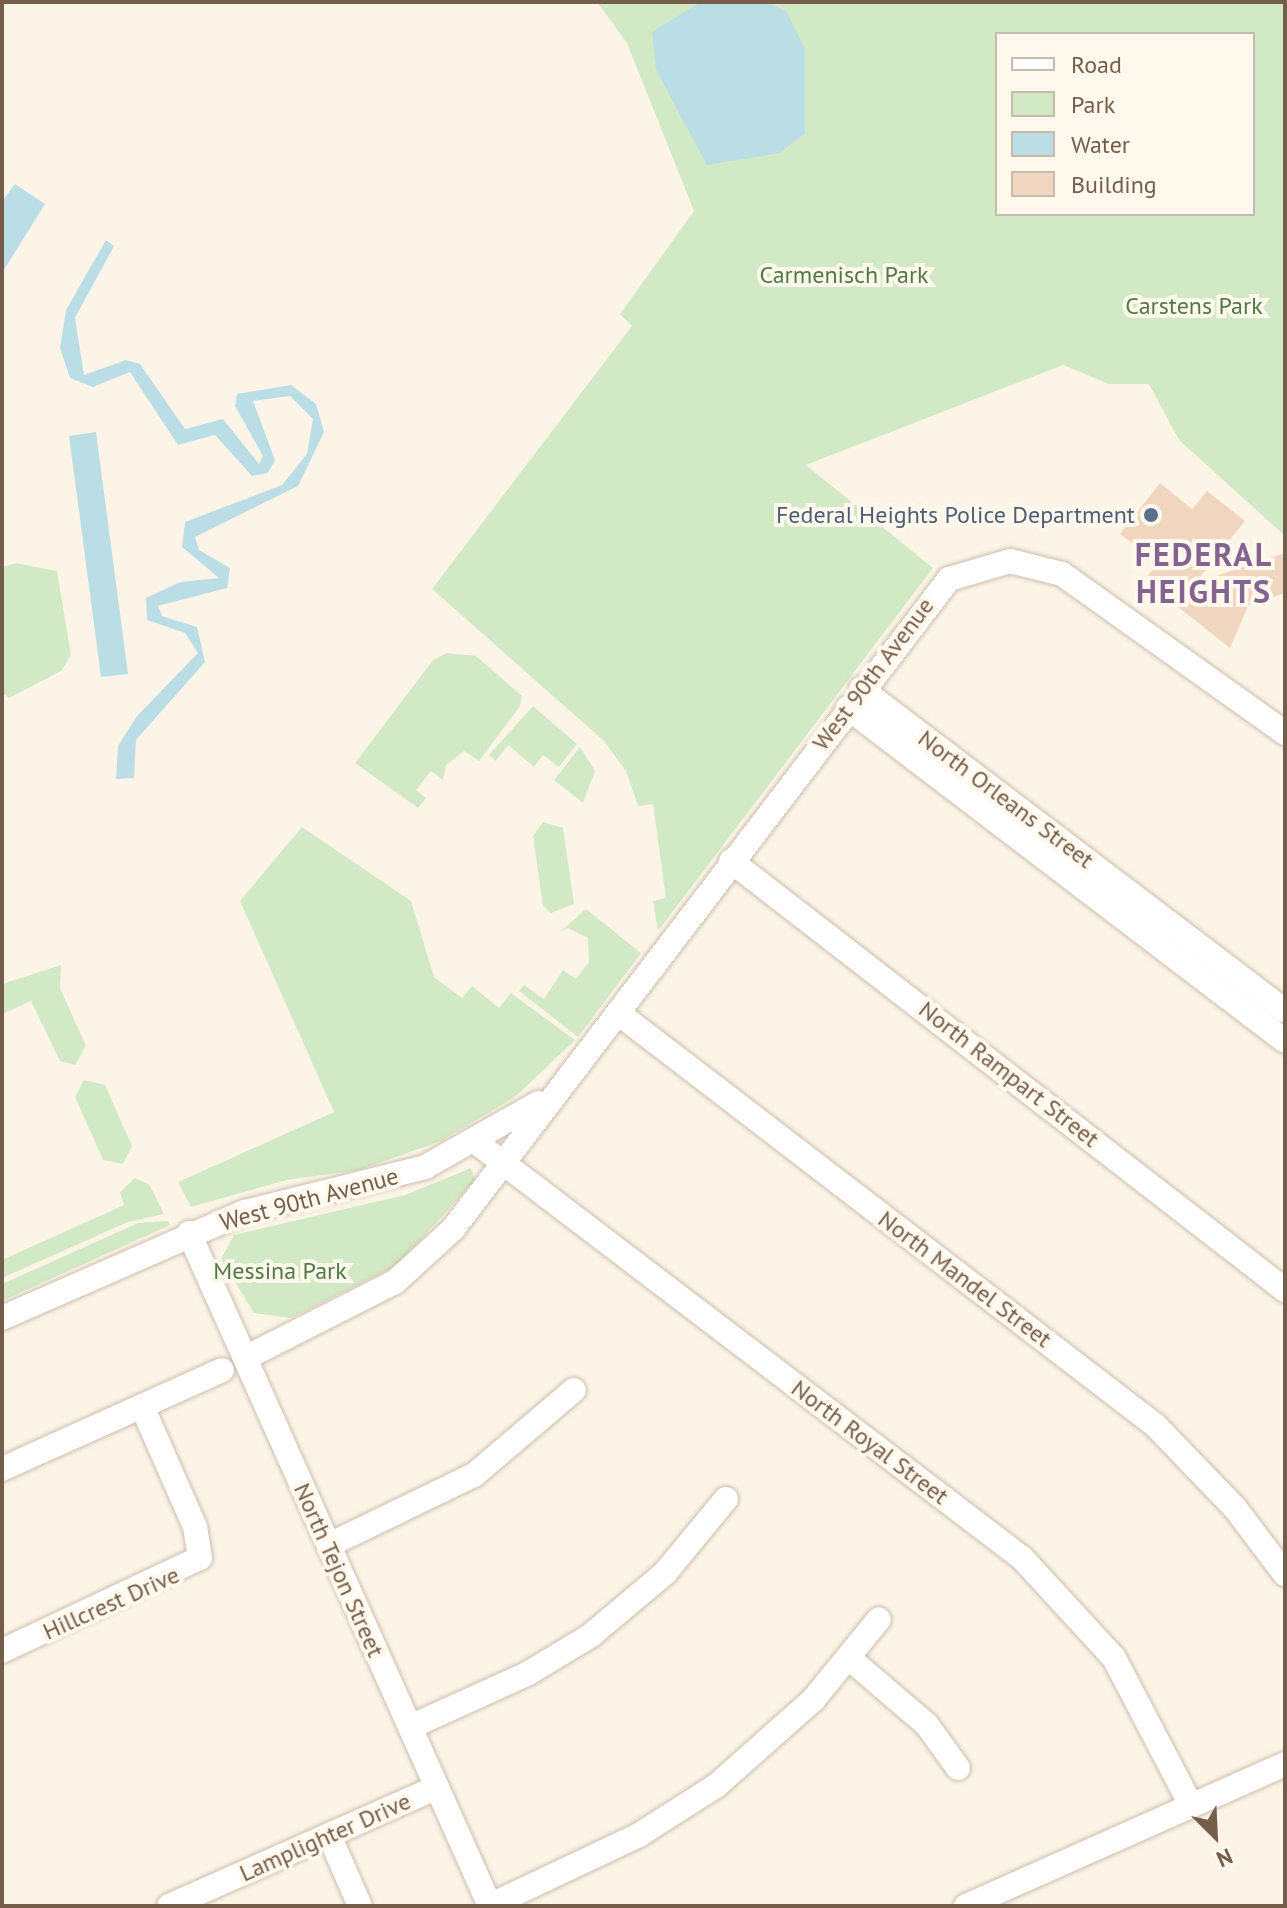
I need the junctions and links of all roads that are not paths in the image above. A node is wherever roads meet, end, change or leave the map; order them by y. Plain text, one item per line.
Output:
1 (854, 699) junction
2 (1285, 733) edge
3 (731, 861) junction
4 (1143, 918) junction
5 (1285, 1011) edge
6 (618, 1013) junction
7 (1285, 1041) edge
8 (561, 1083) junction
9 (477, 1143) junction
10 (502, 1163) junction
11 (189, 1233) junction
12 (1285, 1290) edge
13 (2, 1318) edge
14 (245, 1358) junction
15 (222, 1370) dead end
16 (574, 1390) dead end
17 (142, 1406) junction
18 (2, 1469) edge
19 (726, 1499) dead end
20 (329, 1545) junction
21 (1285, 1574) edge
22 (879, 1619) dead end
23 (2, 1651) edge
24 (850, 1659) junction
25 (410, 1727) junction
26 (1285, 1764) edge
27 (958, 1768) dead end
28 (437, 1787) junction
29 (1191, 1805) junction
30 (329, 1835) junction
31 (176, 1905) edge
32 (360, 1906) edge
33 (490, 1906) edge
34 (966, 1906) edge

1 - 2 street, West 90th Avenue
1 - 3 street, West 90th Avenue
1 - 4 street, North Orleans Street
3 - 6 street, West 90th Avenue
3 - 12 street, North Rampart Street
4 - 5 street, North Orleans Street
4 - 7 street, North Orleans Street
6 - 8 street, West 90th Avenue
6 - 21 street, North Mandel Street
8 - 9 street, West 90th Avenue
8 - 10 street, West 90th Avenue
9 - 10 street, North Royal Street
9 - 11 street, West 90th Avenue
10 - 14 street, West 90th Avenue
10 - 29 street, North Royal Street
11 - 13 street, West 90th Avenue
11 - 14 street, North Tejon Street
14 - 20 street, North Tejon Street
15 - 17 street
16 - 20 street
17 - 18 street
17 - 23 street, Hillcrest Drive
19 - 25 street
20 - 25 street, North Tejon Street
22 - 24 street
24 - 27 street
24 - 33 street
25 - 28 street, North Tejon Street
26 - 29 street
28 - 30 street, Lamplighter Drive
28 - 33 street, North Tejon Street
29 - 34 street
30 - 31 street, Lamplighter Drive
30 - 32 street

